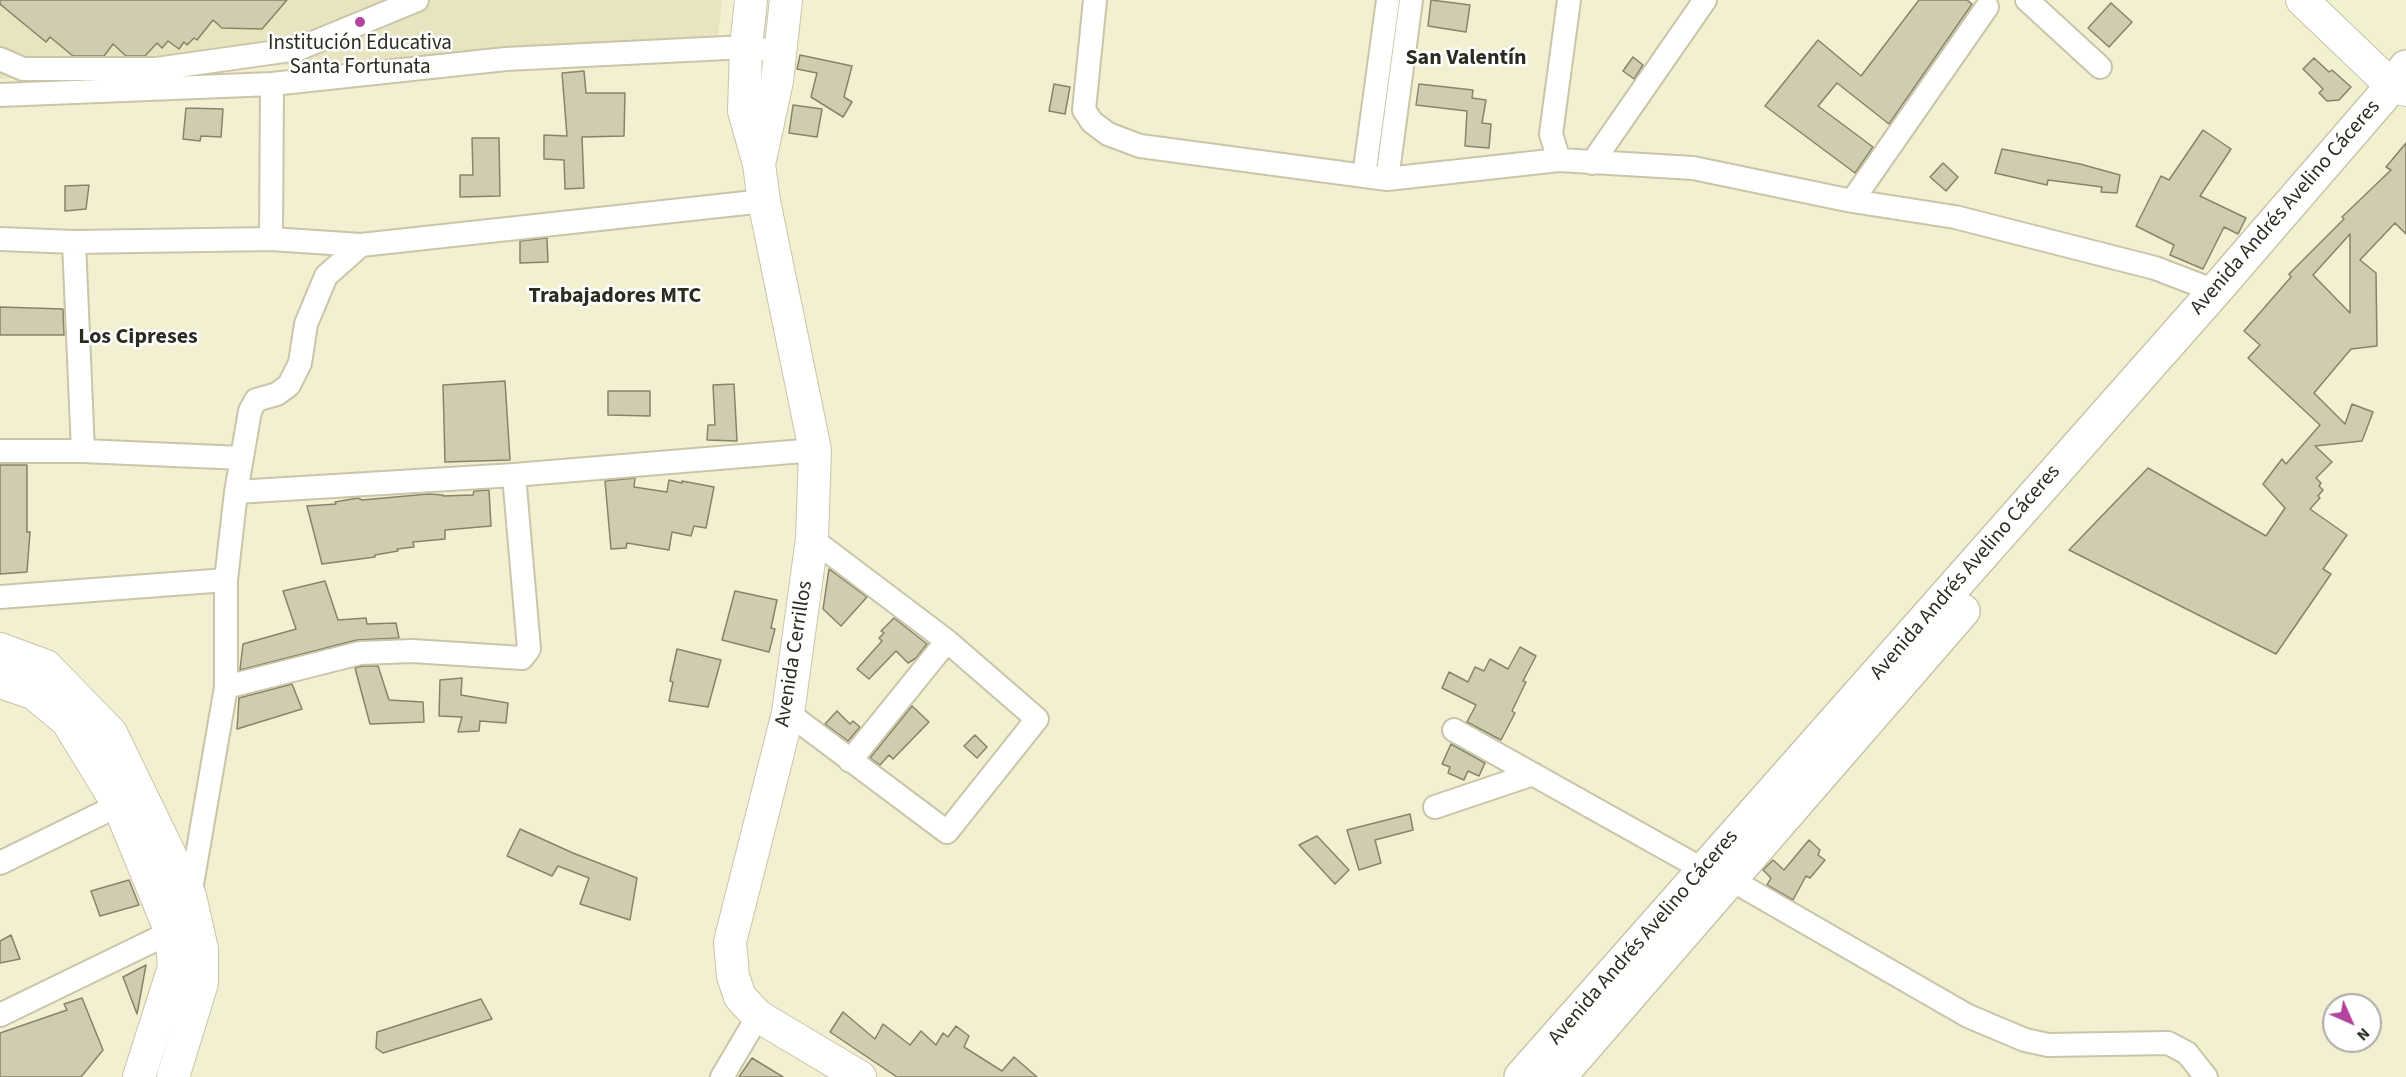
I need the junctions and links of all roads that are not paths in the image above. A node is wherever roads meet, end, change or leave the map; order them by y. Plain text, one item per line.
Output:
1 (417, 0) edge
2 (751, 0) edge
3 (786, 0) edge
4 (1095, 0) edge
5 (1388, 0) edge
6 (1411, 0) edge
7 (1569, 0) edge
8 (1705, 0) edge
9 (2027, 0) edge
10 (2302, 0) edge
11 (1987, 7) dead end
12 (746, 47) junction
13 (780, 52) junction
14 (0, 59) edge
15 (2100, 67) dead end
16 (272, 84) junction
17 (2403, 86) edge
18 (0, 95) edge
19 (1559, 160) junction
20 (1592, 163) junction
21 (759, 164) junction
22 (1364, 176) junction
23 (1387, 179) junction
24 (764, 201) junction
25 (1852, 201) junction
26 (0, 238) edge
27 (271, 239) junction
28 (74, 243) junction
29 (361, 245) junction
30 (2216, 291) junction
31 (815, 450) junction
32 (0, 451) edge
33 (83, 452) junction
34 (242, 458) junction
35 (514, 475) junction
36 (236, 492) junction
37 (812, 539) junction
38 (226, 580) junction
39 (0, 597) edge
40 (947, 640) junction
41 (0, 649) edge
42 (0, 682) edge
43 (226, 687) junction
44 (75, 713) junction
45 (788, 713) junction
46 (1454, 730) dead end
47 (850, 761) junction
48 (1533, 774) junction
49 (130, 800) junction
50 (1435, 807) dead end
51 (0, 863) edge
52 (1717, 875) junction
53 (190, 896) junction
54 (171, 932) junction
55 (0, 1015) edge
56 (758, 1016) junction
57 (139, 1077) edge
58 (173, 1077) edge
59 (722, 1077) edge
60 (860, 1077) edge
61 (1521, 1077) edge
62 (1559, 1077) edge
63 (2206, 1077) edge

1 - 14 street
2 - 12 street, Avenida Cerrillos
3 - 13 street, Avenida Cerrillos
4 - 22 street
5 - 22 street
6 - 23 street
7 - 19 street
8 - 20 street
9 - 15 street
10 - 17 street
11 - 25 street
12 - 13 street
12 - 16 street
12 - 21 street, Avenida Cerrillos
13 - 21 street, Avenida Cerrillos
16 - 18 street
16 - 27 street
17 - 30 highway, Avenida Andrés Avelino Cáceres
17 - 52 highway, Avenida Andrés Avelino Cáceres
19 - 20 street
19 - 23 street
20 - 25 street
21 - 24 street, Avenida Cerrillos
22 - 23 street
24 - 29 street
24 - 31 street, Avenida Cerrillos
25 - 30 street
26 - 28 street
27 - 28 street
27 - 29 street
28 - 33 street
29 - 34 street
30 - 52 highway, Avenida Andrés Avelino Cáceres
31 - 35 street
31 - 37 street, Avenida Cerrillos
32 - 33 street
33 - 34 street
34 - 36 street
35 - 36 street
35 - 43 street
36 - 38 street
37 - 40 street
37 - 45 street, Avenida Cerrillos
38 - 39 street
38 - 43 street
40 - 47 street
40 - 47 street
41 - 44 street
42 - 44 street
43 - 53 street
44 - 49 street
45 - 47 street
45 - 56 street, Avenida Cerrillos
46 - 48 street
48 - 50 street
48 - 52 street
49 - 51 street
49 - 53 street
49 - 54 street
52 - 61 highway, Avenida Andrés Avelino Cáceres
52 - 62 highway, Avenida Andrés Avelino Cáceres
52 - 63 street
53 - 54 street
53 - 58 street
54 - 55 street
54 - 57 street
56 - 59 street
56 - 60 street, Avenida Cerrillos

